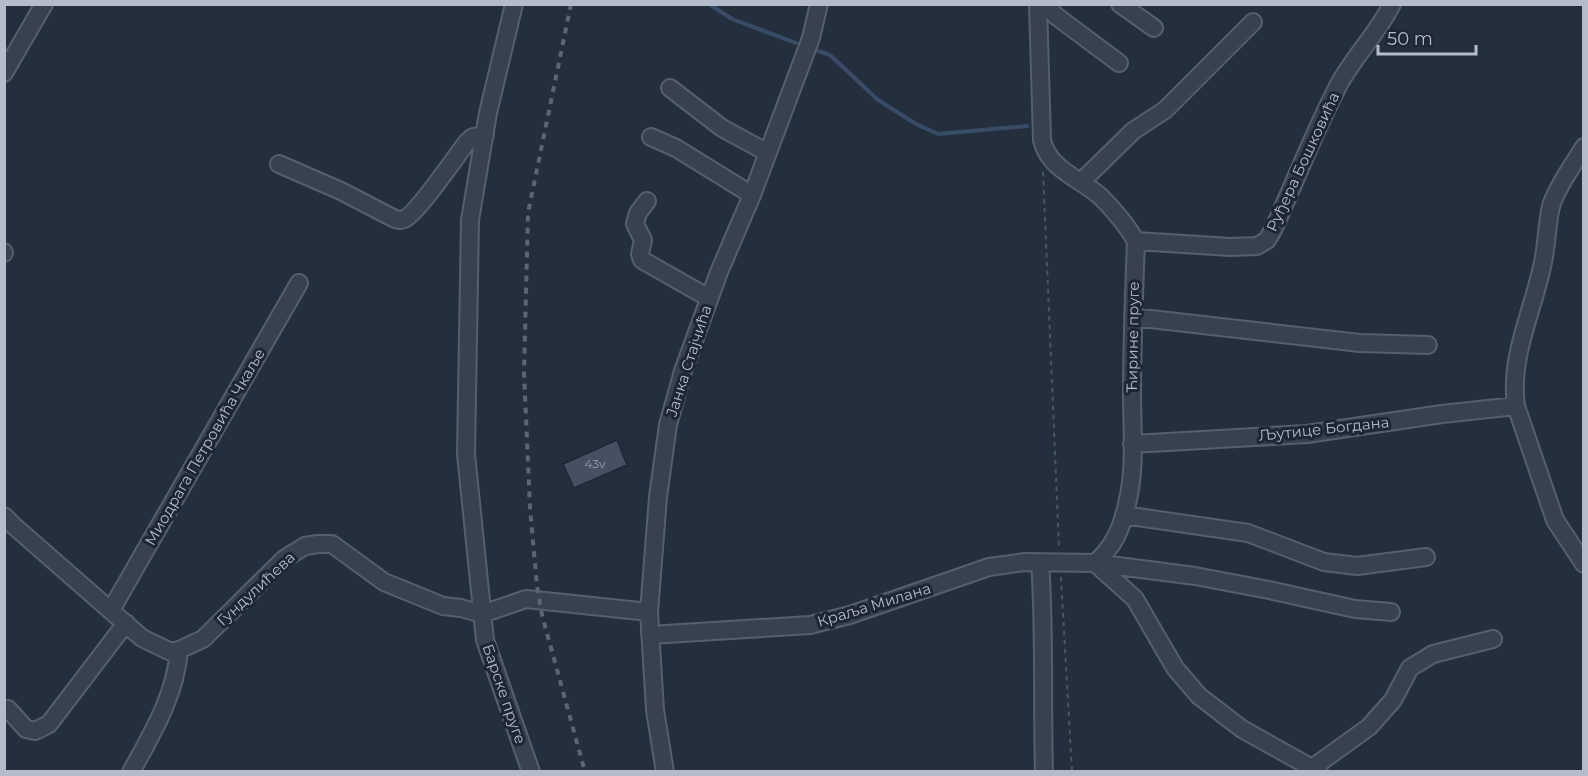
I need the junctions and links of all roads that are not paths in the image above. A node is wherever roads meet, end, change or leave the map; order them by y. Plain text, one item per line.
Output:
1 (44, 4) edge
2 (513, 4) edge
3 (819, 4) edge
4 (1120, 4) edge
5 (1392, 4) edge
6 (1046, 6) edge
7 (1253, 22) dead end
8 (1154, 28) dead end
9 (1119, 63) dead end
10 (4, 73) edge
11 (670, 88) dead end
12 (485, 135) junction
13 (651, 137) dead end
14 (1584, 147) edge
15 (768, 153) junction
16 (279, 164) dead end
17 (1081, 182) junction
18 (752, 195) junction
19 (647, 201) dead end
20 (1136, 241) junction
21 (299, 283) dead end
22 (710, 298) junction
23 (1133, 317) junction
24 (1428, 345) dead end
25 (1516, 406) junction
26 (1132, 444) junction
27 (1125, 515) junction
28 (4, 516) edge
29 (1426, 557) dead end
30 (1040, 562) junction
31 (1095, 563) junction
32 (1584, 564) edge
33 (111, 610) junction
34 (649, 612) junction
35 (1391, 612) dead end
36 (482, 615) junction
37 (126, 623) junction
38 (651, 635) junction
39 (1493, 639) dead end
40 (179, 650) junction
41 (8, 709) dead end
42 (1316, 770) edge
43 (131, 771) edge
44 (531, 771) edge
45 (665, 771) edge
46 (1044, 771) edge

1 - 10 street
2 - 12 street, Барске пруге
3 - 15 street, Јанка Стајчића
4 - 8 street
5 - 20 street, Руђера Бошковића
6 - 9 street
6 - 17 street
7 - 17 street
11 - 15 street
12 - 16 street
12 - 36 street, Барске пруге
13 - 18 street
14 - 25 street
15 - 18 street, Јанка Стајчића
17 - 20 street
18 - 22 street, Јанка Стајчића
19 - 22 street
20 - 23 street, Ћирине пруге
21 - 33 street, Миодрага Петровића Чкаље
22 - 34 street, Јанка Стајчића
23 - 24 street
23 - 26 street, Ћирине пруге
25 - 26 street, Љутице Богдана
25 - 32 street
26 - 27 street, Ћирине пруге
27 - 29 street
27 - 31 street, Ћирине пруге
28 - 33 street
30 - 31 street, Краља Милана
30 - 38 street, Краља Милана
30 - 46 street
31 - 35 street, Краља Милана
31 - 42 street
33 - 37 street
34 - 36 street
34 - 38 street, Јанка Стајчића
36 - 40 street, Гундулићева
36 - 44 street, Барске пруге
37 - 40 street
37 - 41 street
38 - 45 street, Јанка Стајчића
39 - 42 street
40 - 43 street

